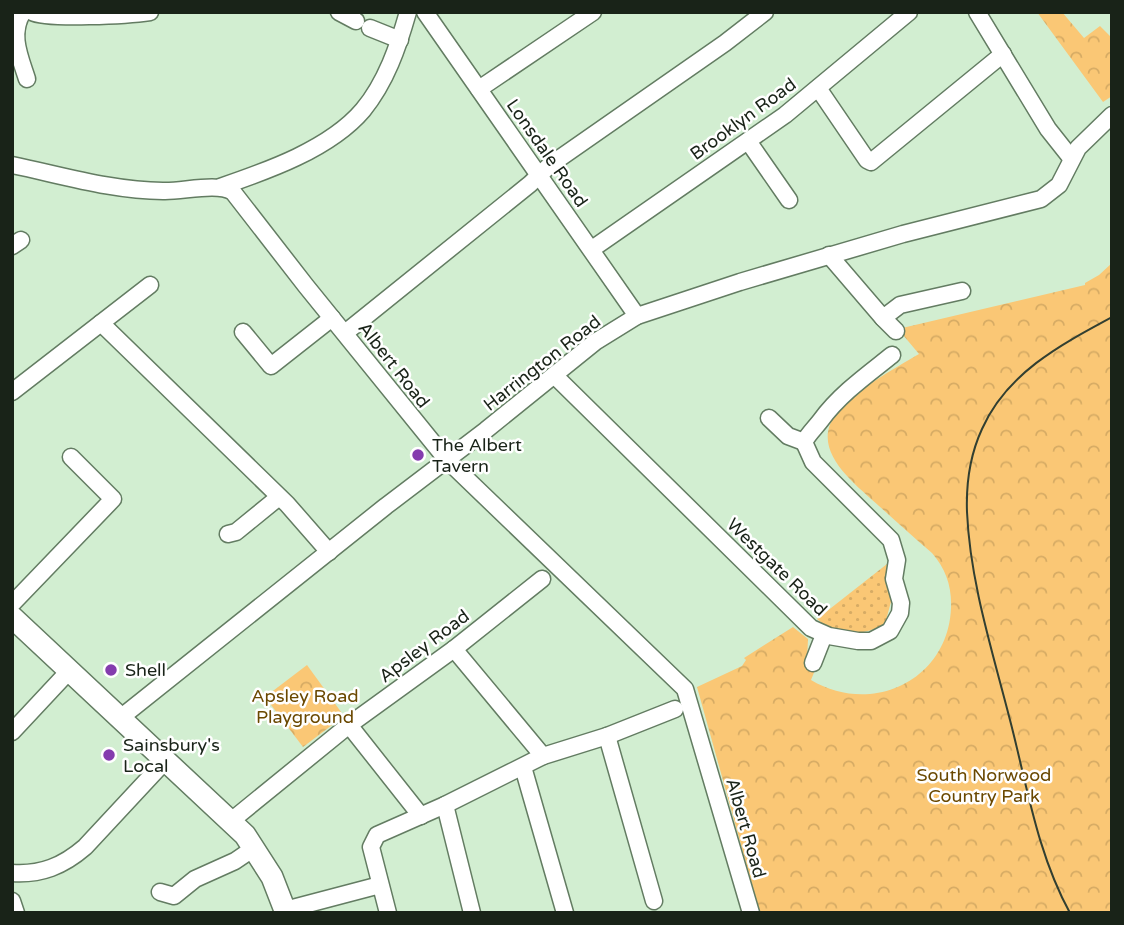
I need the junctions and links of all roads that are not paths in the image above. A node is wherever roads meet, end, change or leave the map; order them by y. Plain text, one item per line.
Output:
1 (23, 12) edge
2 (32, 12) edge
3 (150, 12) edge
4 (339, 12) edge
5 (408, 12) edge
6 (425, 12) edge
7 (593, 12) edge
8 (765, 12) edge
9 (909, 12) edge
10 (977, 12) edge
11 (400, 40) junction
12 (1003, 54) junction
13 (27, 79) dead end
14 (818, 88) junction
15 (479, 89) junction
16 (1112, 115) edge
17 (748, 141) junction
18 (1071, 158) junction
19 (12, 165) edge
20 (540, 175) junction
21 (220, 187) junction
22 (789, 200) dead end
23 (592, 249) junction
24 (829, 255) junction
25 (150, 285) dead end
26 (962, 291) dead end
27 (637, 316) junction
28 (332, 318) junction
29 (883, 318) junction
30 (101, 323) junction
31 (896, 331) dead end
32 (243, 332) dead end
33 (345, 333) junction
34 (892, 355) dead end
35 (554, 375) junction
36 (12, 392) edge
37 (769, 418) dead end
38 (804, 442) junction
39 (72, 457) dead end
40 (447, 460) junction
41 (279, 496) junction
42 (228, 534) dead end
43 (329, 552) junction
44 (542, 579) dead end
45 (12, 604) edge
46 (12, 617) edge
47 (824, 635) junction
48 (454, 649) junction
49 (813, 663) dead end
50 (69, 671) junction
51 (675, 709) dead end
52 (119, 719) junction
53 (349, 725) junction
54 (12, 732) edge
55 (607, 736) junction
56 (543, 756) junction
57 (164, 761) junction
58 (523, 767) junction
59 (445, 805) junction
60 (421, 816) junction
61 (230, 821) junction
62 (254, 848) junction
63 (12, 873) edge
64 (380, 885) junction
65 (160, 892) dead end
66 (12, 901) edge
67 (654, 901) dead end
68 (286, 911) edge
69 (16, 913) edge
70 (388, 913) edge
71 (472, 913) edge
72 (565, 913) edge
73 (751, 913) edge

1 - 13 street
2 - 3 street
4 - 11 street
5 - 11 street
6 - 15 street, Lonsdale Road
7 - 15 street
8 - 20 street
9 - 14 street, Brooklyn Road
10 - 12 street
11 - 21 street
12 - 14 street
12 - 18 street
14 - 17 street, Brooklyn Road
15 - 20 street, Lonsdale Road
16 - 18 street, Harrington Road
17 - 22 street
17 - 23 street, Brooklyn Road
18 - 24 street, Harrington Road
19 - 21 street
20 - 23 street, Lonsdale Road
20 - 33 street
21 - 28 street, Albert Road
23 - 27 street, Lonsdale Road
24 - 27 street, Harrington Road
24 - 29 street
25 - 30 street
26 - 29 street
27 - 35 street, Harrington Road
28 - 32 street
28 - 33 street, Albert Road
29 - 31 street
30 - 36 street
30 - 41 street
33 - 40 street, Albert Road
34 - 38 street
35 - 40 street, Harrington Road
35 - 47 street, Westgate Road
37 - 38 street
38 - 47 street, Westgate Road
39 - 45 street
40 - 43 street, Harrington Road
40 - 73 street, Albert Road
41 - 42 street
41 - 43 street
43 - 52 street, Harrington Road
44 - 48 street, Apsley Road
46 - 50 main road
47 - 49 street
48 - 53 street, Apsley Road
48 - 56 street
50 - 52 main road
50 - 54 street
51 - 55 street
52 - 57 main road
53 - 60 street
53 - 61 street, Apsley Road
55 - 56 street
55 - 67 street
56 - 58 street
57 - 61 main road
57 - 63 street
58 - 59 street
58 - 72 street
59 - 60 street
59 - 71 street
60 - 64 street
61 - 62 main road
62 - 65 street
62 - 68 main road
64 - 68 street
64 - 70 street
66 - 69 street

